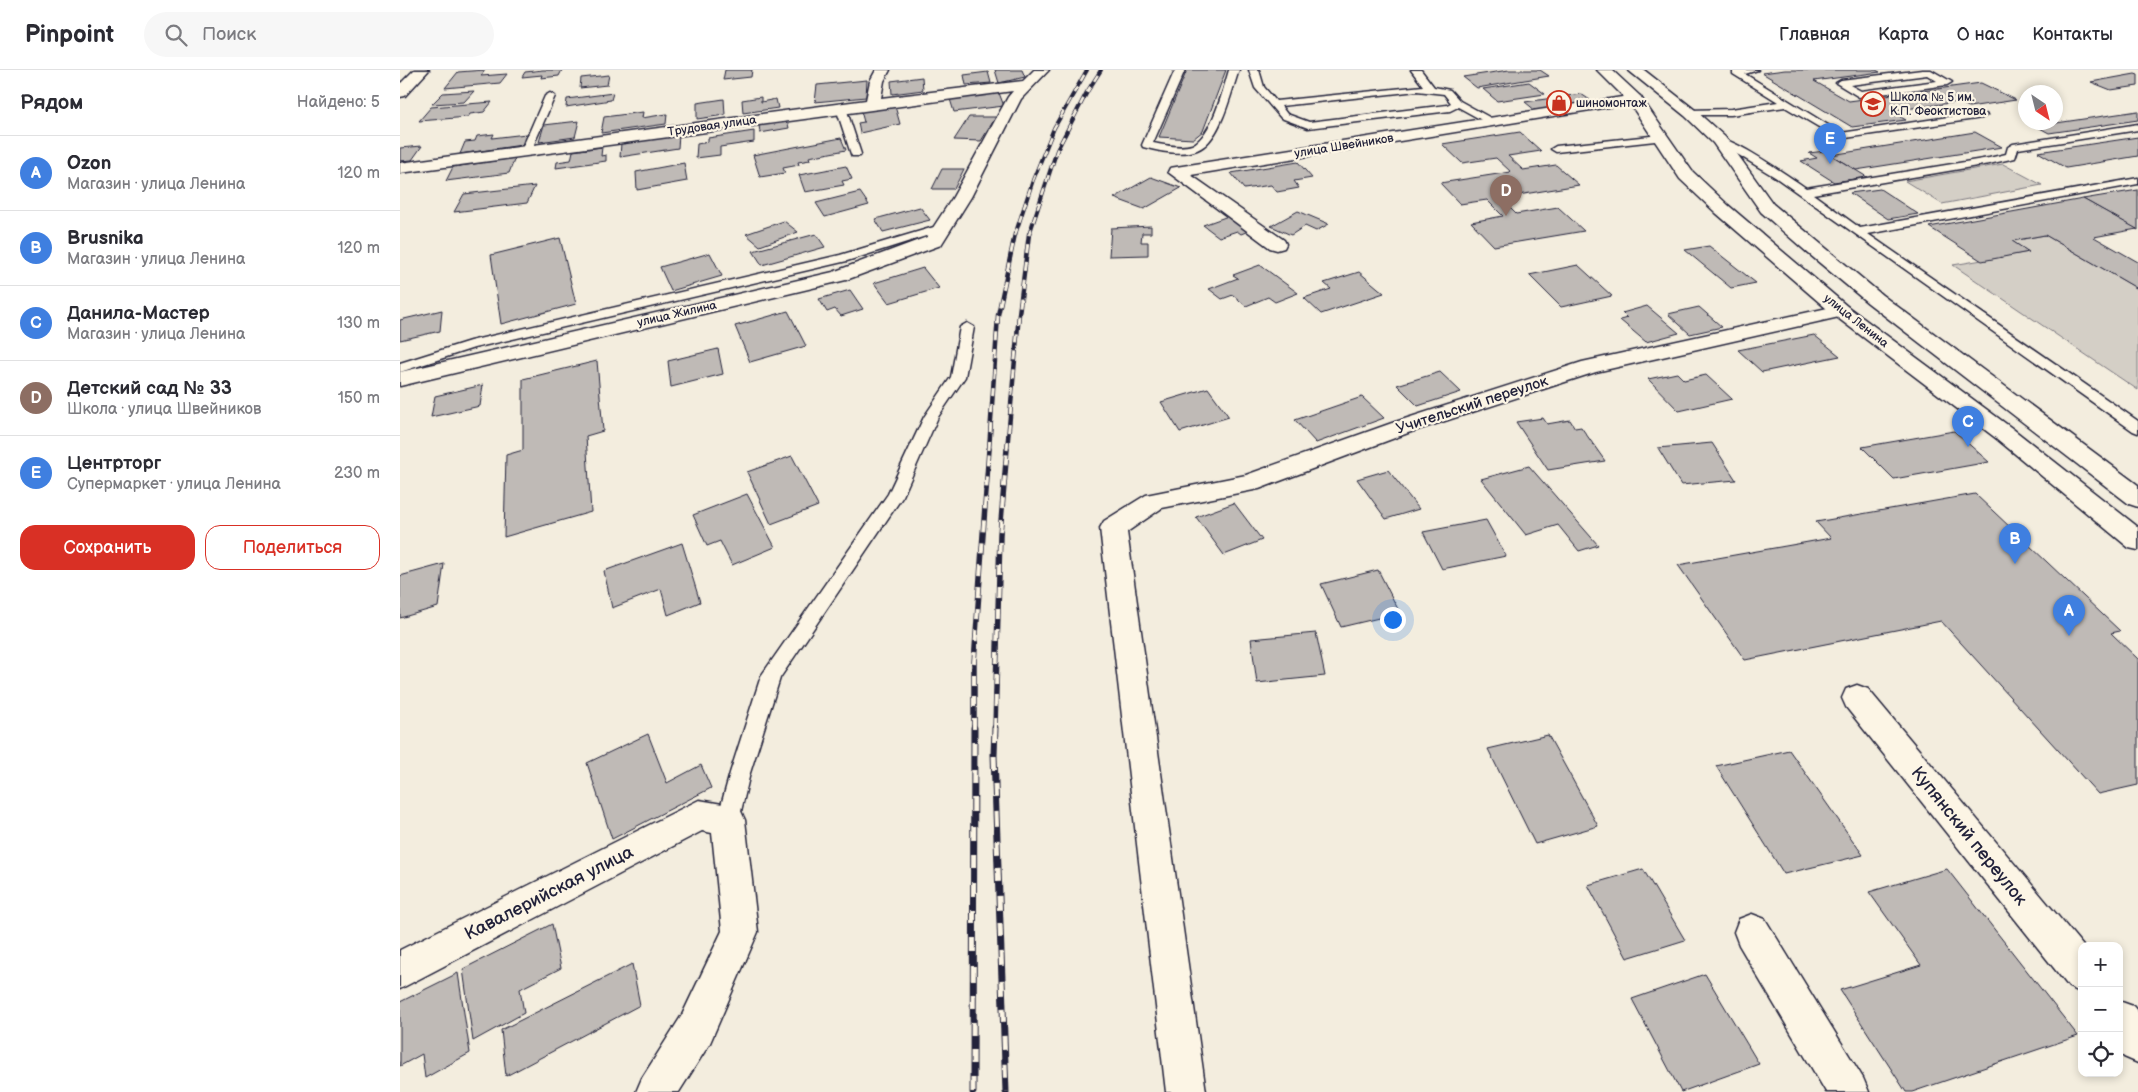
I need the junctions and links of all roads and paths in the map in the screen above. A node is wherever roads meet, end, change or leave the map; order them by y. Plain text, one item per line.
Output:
1 (422, 70) edge
2 (882, 70) edge
3 (1042, 70) edge
4 (1180, 70) edge
5 (1234, 70) edge
6 (1254, 70) edge
7 (1416, 70) edge
8 (1604, 70) edge
9 (1635, 70) edge
10 (1753, 70) edge
11 (1926, 71) edge
12 (1025, 85) junction
13 (1430, 90) junction
14 (400, 93) edge
15 (550, 96) dead end
16 (1635, 99) junction
17 (1457, 103) junction
18 (873, 104) junction
19 (1273, 104) junction
20 (1787, 104) junction
21 (841, 108) junction
22 (1690, 113) junction
23 (1982, 116) dead end
24 (1493, 122) junction
25 (2138, 127) edge
26 (1660, 138) junction
27 (1719, 140) junction
28 (1556, 148) dead end
29 (526, 151) junction
30 (856, 154) dead end
31 (400, 168) edge
32 (2138, 181) edge
33 (1804, 192) junction
34 (944, 227) junction
35 (1858, 232) junction
36 (1277, 244) dead end
37 (1841, 311) junction
38 (967, 327) dead end
39 (400, 368) edge
40 (400, 379) edge
41 (2138, 428) edge
42 (2138, 498) edge
43 (2138, 541) edge
44 (1856, 698) dead end
45 (713, 818) junction
46 (1752, 932) dead end
47 (2078, 969) edge
48 (400, 970) edge
49 (2123, 1025) edge
50 (2138, 1042) edge
51 (656, 1092) edge
52 (1186, 1092) edge
53 (1849, 1092) edge

1 - 14 street
2 - 18 street
3 - 12 street, улица Жилина
4 - 5 lane
6 - 19 lane
7 - 13 lane
8 - 16 street, улица Ленина
9 - 22 street, улица Ленина
10 - 20 lane
11 - 11 lane
12 - 18 street, Трудовая улица
12 - 34 street, улица Жилина
13 - 17 lane
13 - 19 lane
15 - 29 lane
16 - 24 street, улица Швейников
16 - 26 street, улица Ленина
17 - 19 lane
17 - 24 lane
18 - 21 street, Трудовая улица
20 - 22 lane
20 - 23 lane
21 - 29 street, Трудовая улица
21 - 30 lane
22 - 27 street, улица Ленина
24 - 36 street, улица Швейников
25 - 33 lane
26 - 28 lane
26 - 37 street, улица Ленина
27 - 33 lane
27 - 42 street, улица Ленина
29 - 31 street, Трудовая улица
32 - 35 lane
33 - 35 lane
34 - 39 lane
34 - 40 street, улица Жилина
35 - 41 lane
37 - 43 street, улица Ленина
37 - 52 street, Учительский переулок
38 - 45 lane
44 - 47 street, Купянский переулок
45 - 48 street, Кавалерийская улица
45 - 51 street
46 - 53 street
49 - 50 street

